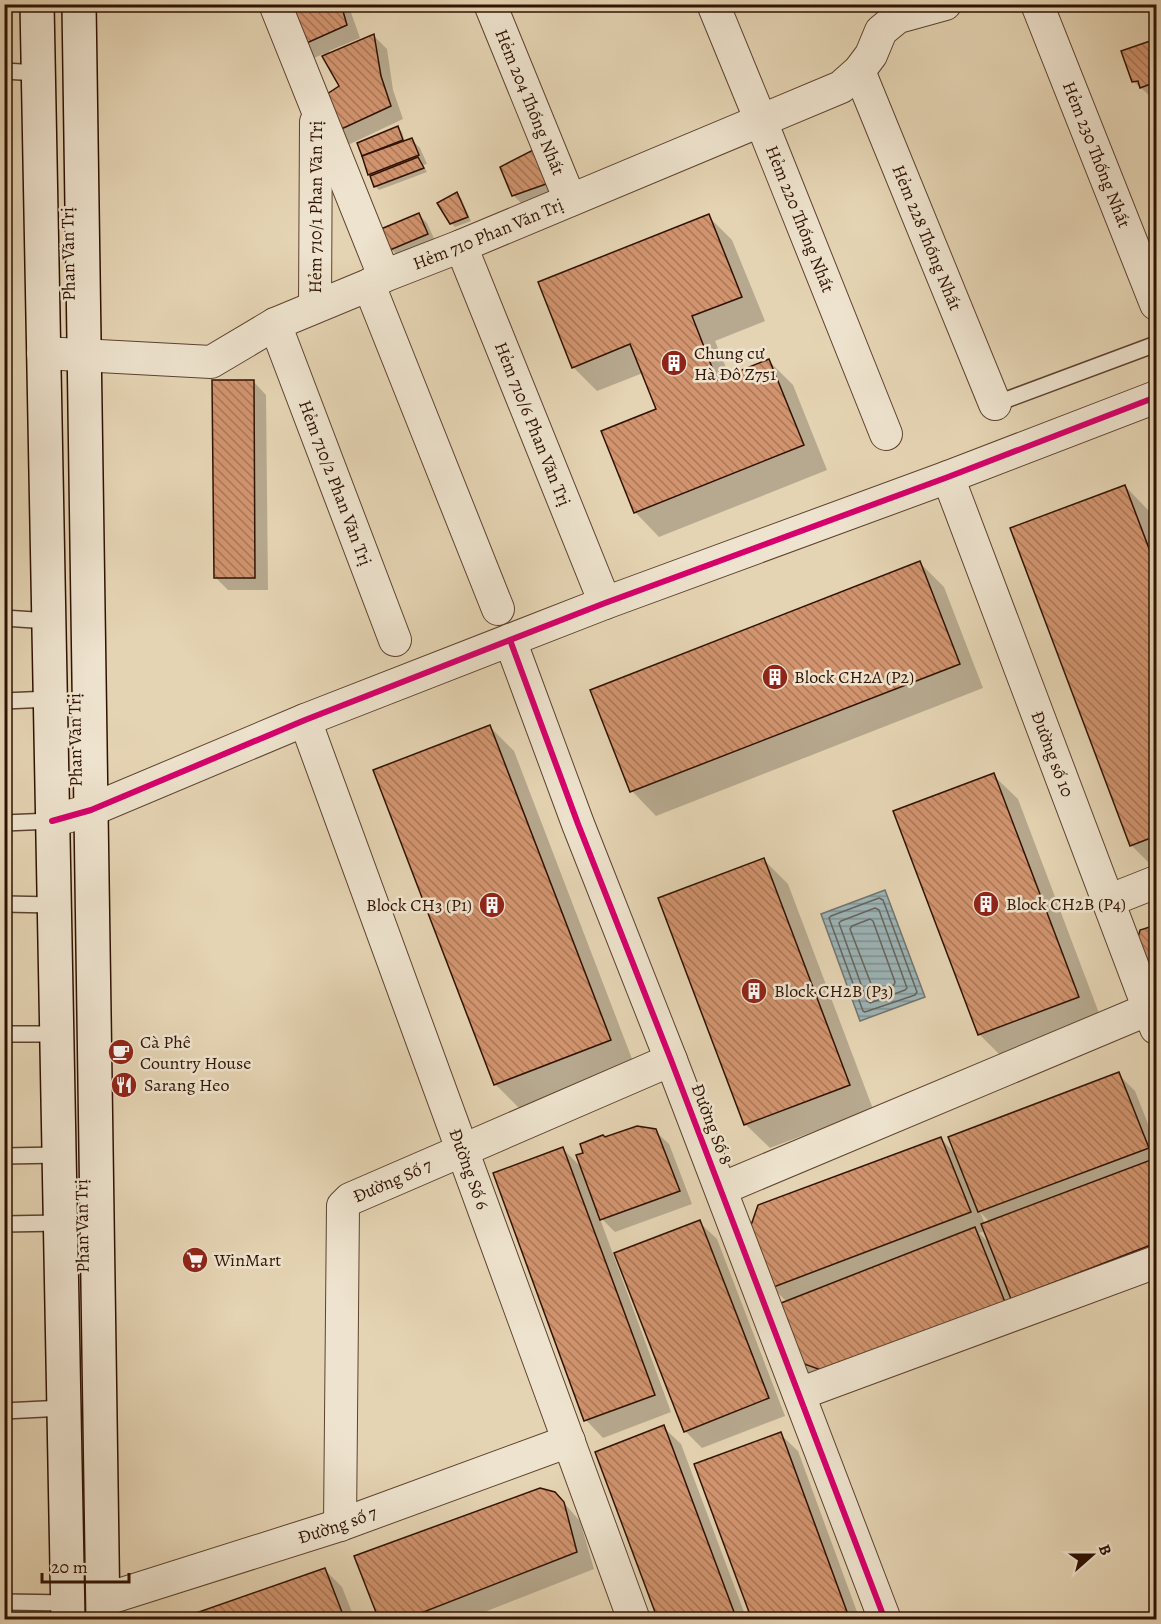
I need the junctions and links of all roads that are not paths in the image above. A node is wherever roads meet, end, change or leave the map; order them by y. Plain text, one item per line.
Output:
1 (37, 4) edge
2 (79, 4) edge
3 (275, 4) edge
4 (490, 4) edge
5 (712, 4) edge
6 (945, 4) edge
7 (1037, 4) edge
8 (896, 11) edge
9 (4, 71) edge
10 (859, 71) junction
11 (38, 73) junction
12 (316, 107) junction
13 (760, 121) junction
14 (570, 201) junction
15 (461, 246) junction
16 (376, 280) junction
17 (1156, 304) edge
18 (315, 307) junction
19 (275, 324) junction
20 (1156, 344) edge
21 (43, 353) junction
22 (84, 354) junction
23 (1156, 397) edge
24 (995, 404) joint
25 (886, 434) dead end
26 (948, 477) junction
27 (605, 603) junction
28 (498, 609) dead end
29 (4, 618) edge
30 (48, 621) junction
31 (395, 640) dead end
32 (510, 640) junction
33 (50, 699) junction
34 (4, 701) edge
35 (305, 720) junction
36 (91, 810) junction
37 (52, 821) junction
38 (4, 823) edge
39 (1156, 882) edge
40 (1108, 901) junction
41 (4, 904) edge
42 (54, 905) junction
43 (1153, 1018) edge
44 (4, 1034) edge
45 (56, 1034) junction
46 (671, 1060) junction
47 (462, 1151) junction
48 (59, 1155) junction
49 (4, 1156) edge
50 (721, 1189) junction
51 (60, 1223) junction
52 (4, 1224) edge
53 (1156, 1262) edge
54 (799, 1394) junction
55 (64, 1408) junction
56 (4, 1411) edge
57 (569, 1441) junction
58 (340, 1526) junction
59 (4, 1602) edge
60 (103, 1610) edge
61 (68, 1611) edge
62 (634, 1620) edge
63 (885, 1620) edge

1 - 11 main road, Phan Văn Trị
2 - 22 main road, Phan Văn Trị
3 - 12 street, Hẻm 710/1 Phan Văn Trị
4 - 14 street, Hẻm 204 Thống Nhất
5 - 13 street, Hẻm 220 Thống Nhất
6 - 8 street
7 - 17 street, Hẻm 230 Thống Nhất
8 - 10 street, Hẻm 710 Phan Văn Trị
9 - 11 lane
10 - 13 street, Hẻm 710 Phan Văn Trị
10 - 24 street, Hẻm 228 Thống Nhất
11 - 21 main road, Phan Văn Trị
12 - 16 street, Hẻm 710/1 Phan Văn Trị
12 - 18 street, Hẻm 710/1 Phan Văn Trị
13 - 14 street, Hẻm 710 Phan Văn Trị
13 - 25 street, Hẻm 220 Thống Nhất
14 - 15 street, Hẻm 710 Phan Văn Trị
15 - 16 street, Hẻm 710 Phan Văn Trị
15 - 27 street, Hẻm 710/6 Phan Văn Trị
16 - 18 street, Hẻm 710 Phan Văn Trị
16 - 28 street, Hẻm 710/1 Phan Văn Trị
18 - 19 street, Hẻm 710 Phan Văn Trị
19 - 22 street, Hẻm 710 Phan Văn Trị
19 - 31 street, Hẻm 710/2 Phan Văn Trị
20 - 24 lane
21 - 22 street, Hẻm 710 Phan Văn Trị
21 - 30 main road, Phan Văn Trị
22 - 36 main road, Phan Văn Trị
23 - 26 street
26 - 27 street
26 - 40 street, Đường số 10
27 - 32 street
29 - 30 lane
30 - 33 main road, Phan Văn Trị
32 - 35 street
32 - 46 street, Đường Số 8
33 - 34 lane
33 - 37 main road, Phan Văn Trị
35 - 36 street
35 - 47 street, Đường Số 6
36 - 37 street
36 - 60 main road, Phan Văn Trị
37 - 38 lane
37 - 42 main road, Phan Văn Trị
39 - 40 street
40 - 43 street, Đường số 10
41 - 42 lane
42 - 45 main road, Phan Văn Trị
43 - 50 street
44 - 45 lane
45 - 48 main road, Phan Văn Trị
46 - 47 street, Đường Số 7
46 - 50 street, Đường Số 8
47 - 57 street, Đường Số 6
47 - 58 street, Đường Số 7
48 - 49 lane
48 - 51 main road, Phan Văn Trị
50 - 54 street, Đường Số 8
51 - 52 lane
51 - 55 main road, Phan Văn Trị
53 - 54 street
54 - 63 street, Đường Số 8
55 - 56 lane
55 - 61 main road, Phan Văn Trị
57 - 58 street, Đường số 7
57 - 62 street, Đường Số 6
58 - 60 street, Đường số 7
59 - 61 lane

